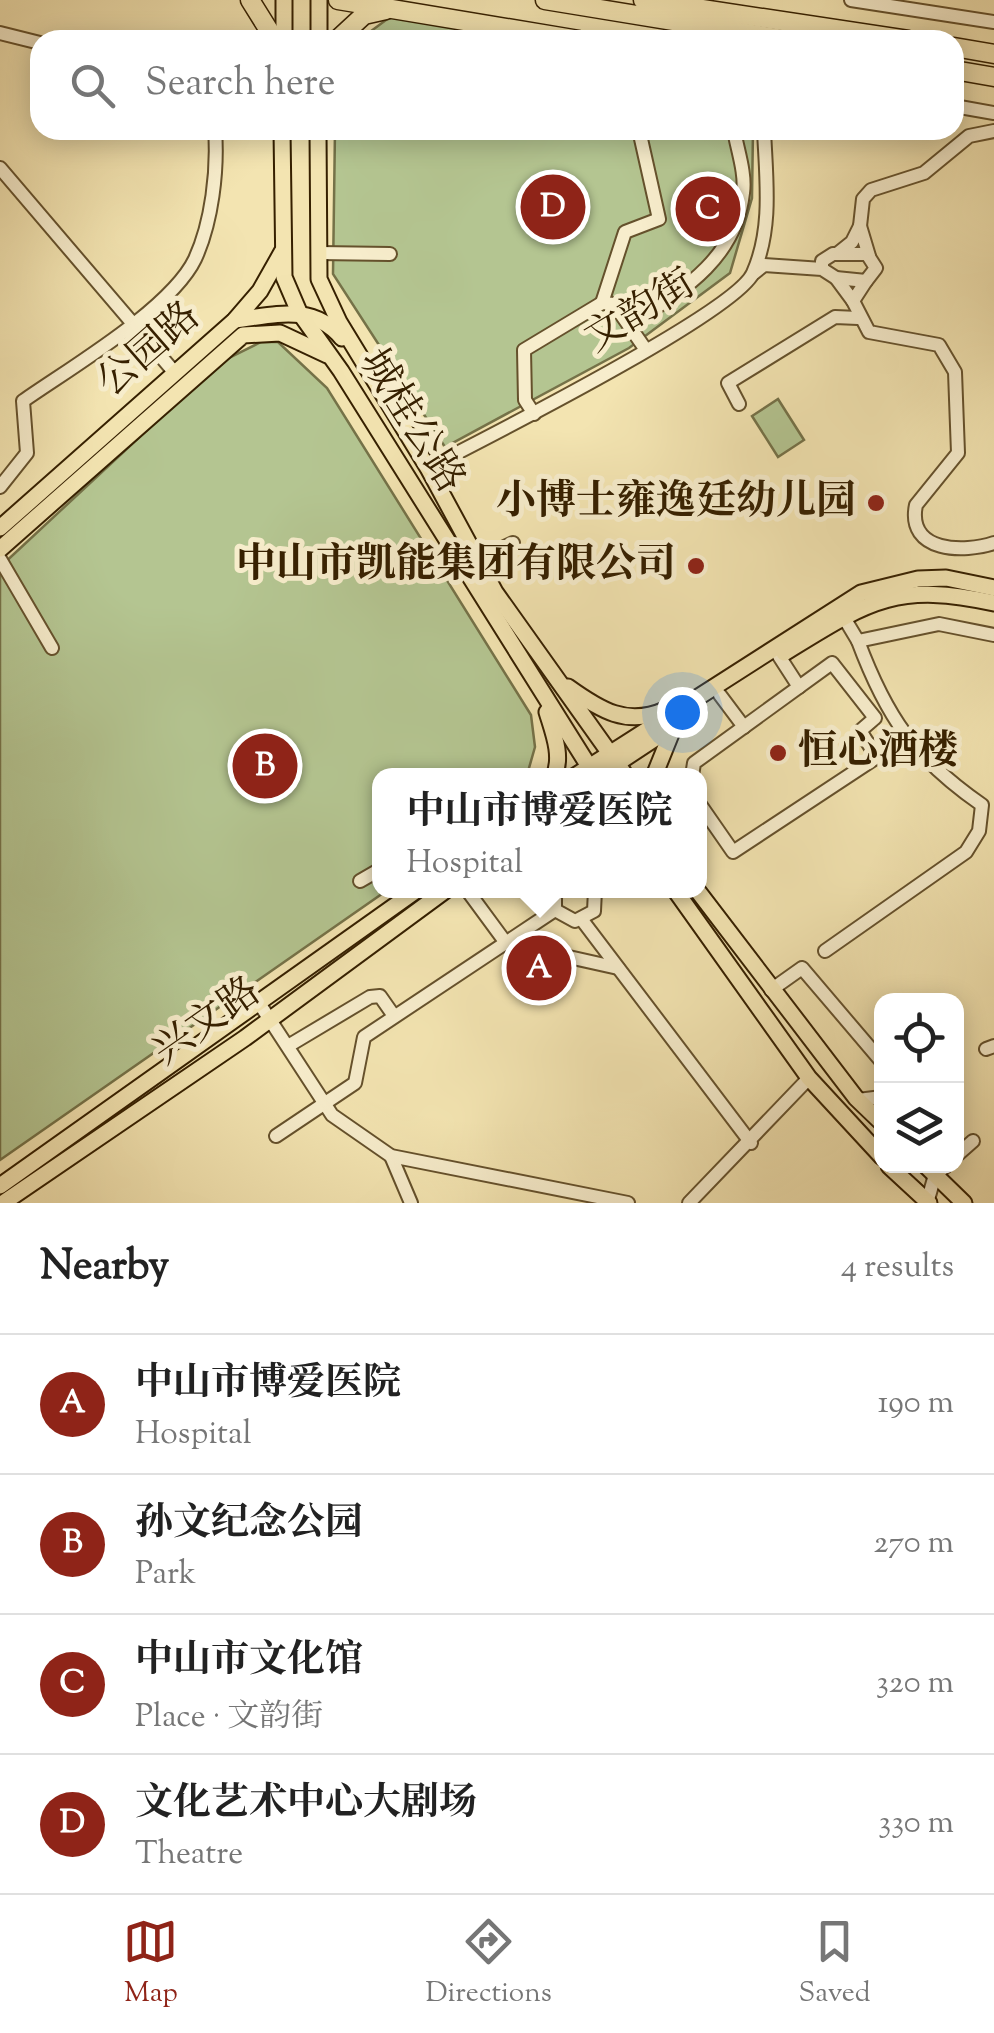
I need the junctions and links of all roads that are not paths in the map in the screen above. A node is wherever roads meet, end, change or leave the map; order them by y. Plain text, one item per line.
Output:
1 (250, 0) edge
2 (284, 0) edge
3 (319, 0) edge
4 (338, 0) edge
5 (545, 0) edge
6 (642, 0) edge
7 (708, 0) edge
8 (851, 0) edge
9 (391, 4) edge
10 (994, 20) edge
11 (752, 24) junction
12 (269, 30) edge
13 (284, 30) edge
14 (319, 30) edge
15 (348, 30) edge
16 (528, 30) edge
17 (736, 30) edge
18 (766, 30) edge
19 (810, 30) edge
20 (0, 32) edge
21 (30, 40) edge
22 (964, 49) edge
23 (994, 54) edge
24 (964, 72) edge
25 (994, 77) edge
26 (964, 108) edge
27 (994, 113) edge
28 (994, 131) edge
29 (215, 140) edge
30 (282, 140) edge
31 (318, 140) edge
32 (641, 140) edge
33 (736, 140) edge
34 (764, 140) edge
35 (0, 168) edge
36 (860, 226) junction
37 (761, 248) junction
38 (282, 252) junction
39 (319, 253) junction
40 (390, 254) dead end
41 (837, 254) junction
42 (869, 256) junction
43 (822, 265) junction
44 (752, 275) junction
45 (836, 278) junction
46 (866, 281) junction
47 (854, 301) junction
48 (602, 303) junction
49 (299, 312) junction
50 (858, 318) junction
51 (235, 320) junction
52 (133, 324) junction
53 (628, 325) junction
54 (646, 350) junction
55 (331, 356) junction
56 (361, 360) junction
57 (175, 373) junction
58 (740, 404) dead end
59 (534, 414) junction
60 (428, 468) junction
61 (0, 487) edge
62 (0, 528) edge
63 (994, 542) edge
64 (513, 543) dead end
65 (0, 549) edge
66 (0, 559) edge
67 (477, 560) junction
68 (994, 588) edge
69 (994, 603) edge
70 (843, 616) junction
71 (994, 635) edge
72 (858, 640) junction
73 (52, 648) dead end
74 (779, 656) junction
75 (558, 680) junction
76 (799, 687) junction
77 (721, 688) junction
78 (540, 689) junction
79 (676, 725) junction
80 (744, 727) junction
81 (619, 764) edge
82 (554, 768) edge
83 (586, 768) edge
84 (655, 768) edge
85 (693, 768) edge
86 (988, 803) edge
87 (707, 815) edge
88 (372, 874) edge
89 (360, 882) dead end
90 (407, 898) edge
91 (435, 898) edge
92 (473, 898) edge
93 (555, 898) edge
94 (595, 898) edge
95 (681, 898) edge
96 (703, 898) edge
97 (556, 910) junction
98 (582, 920) junction
99 (506, 943) junction
100 (825, 951) dead end
101 (618, 968) junction
102 (772, 990) junction
103 (258, 1003) junction
104 (394, 1016) junction
105 (270, 1020) junction
106 (288, 1046) junction
107 (874, 1053) edge
108 (809, 1078) junction
109 (874, 1098) edge
110 (858, 1100) junction
111 (324, 1104) junction
112 (874, 1115) edge
113 (276, 1136) dead end
114 (973, 1141) dead end
115 (750, 1143) junction
116 (874, 1148) edge
117 (964, 1149) edge
118 (391, 1156) junction
119 (896, 1173) edge
120 (935, 1173) edge
121 (939, 1173) edge
122 (0, 1186) edge
123 (549, 1187) junction
124 (927, 1202) edge
125 (3, 1203) edge
126 (412, 1203) edge
127 (546, 1203) edge
128 (628, 1203) edge
129 (689, 1203) edge
130 (964, 1203) edge

1 - 12 highway
2 - 13 main road
3 - 14 main road
4 - 9 highway
5 - 11 highway
6 - 11 highway
7 - 11 highway
8 - 10 street
9 - 15 highway
9 - 16 highway
11 - 17 highway
11 - 18 highway
11 - 19 highway
20 - 21 street
22 - 23 highway
24 - 25 highway
26 - 27 street
28 - 36 street
29 - 52 street
30 - 38 main road, 城桂公路
31 - 39 main road, 城桂公路
32 - 48 street
33 - 53 street
34 - 37 street, 文韵街
35 - 52 street
36 - 41 street
36 - 42 street
37 - 43 street
37 - 44 street, 文韵街
38 - 49 main road, 城桂公路
38 - 51 main road
39 - 40 street
39 - 56 main road, 城桂公路
41 - 42 street
41 - 43 street
42 - 46 street
43 - 44 street
43 - 45 street
44 - 54 street, 文韵街
45 - 46 street
45 - 47 street
46 - 47 street
47 - 50 street
48 - 53 street
48 - 59 street
49 - 51 main road, 公园路
49 - 55 main road, 城桂公路
49 - 56 main road
50 - 58 street
50 - 63 street
51 - 57 main road, 公园路
52 - 57 street
52 - 61 street
53 - 54 street
54 - 59 street, 文韵街
55 - 65 main road, 公园路
55 - 78 main road, 城桂公路
56 - 60 main road, 城桂公路
57 - 62 main road, 公园路
59 - 60 street, 文韵街
60 - 67 main road, 城桂公路
64 - 67 street
66 - 73 street
67 - 75 main road, 城桂公路
68 - 77 main road
69 - 70 main road
70 - 72 street
70 - 74 main road
71 - 72 street
72 - 86 street
74 - 76 street
74 - 77 main road
75 - 77 main road
75 - 81 main road, 城桂公路
76 - 80 street
76 - 87 street
77 - 79 main road
77 - 80 street
77 - 81 main road
78 - 82 main road
78 - 83 main road, 城桂公路
79 - 81 main road
79 - 84 main road
80 - 85 street
86 - 100 street
88 - 89 street
90 - 103 main road, 兴文路
91 - 105 main road, 兴文路
92 - 99 street
93 - 97 street
94 - 98 street
95 - 108 main road
96 - 102 main road
97 - 98 street
97 - 99 street
98 - 101 street
99 - 101 street
99 - 104 street
101 - 115 street
102 - 107 street
102 - 110 main road
103 - 105 street
103 - 122 main road, 兴文路
104 - 106 street
104 - 111 street
105 - 106 street
105 - 125 main road, 兴文路
106 - 111 street
108 - 115 street
108 - 116 main road
109 - 110 street
110 - 112 main road
111 - 113 street
111 - 118 street
114 - 117 street
115 - 129 street
118 - 123 street
118 - 126 street
119 - 124 main road
120 - 124 street
121 - 130 main road
123 - 127 street
123 - 128 street

